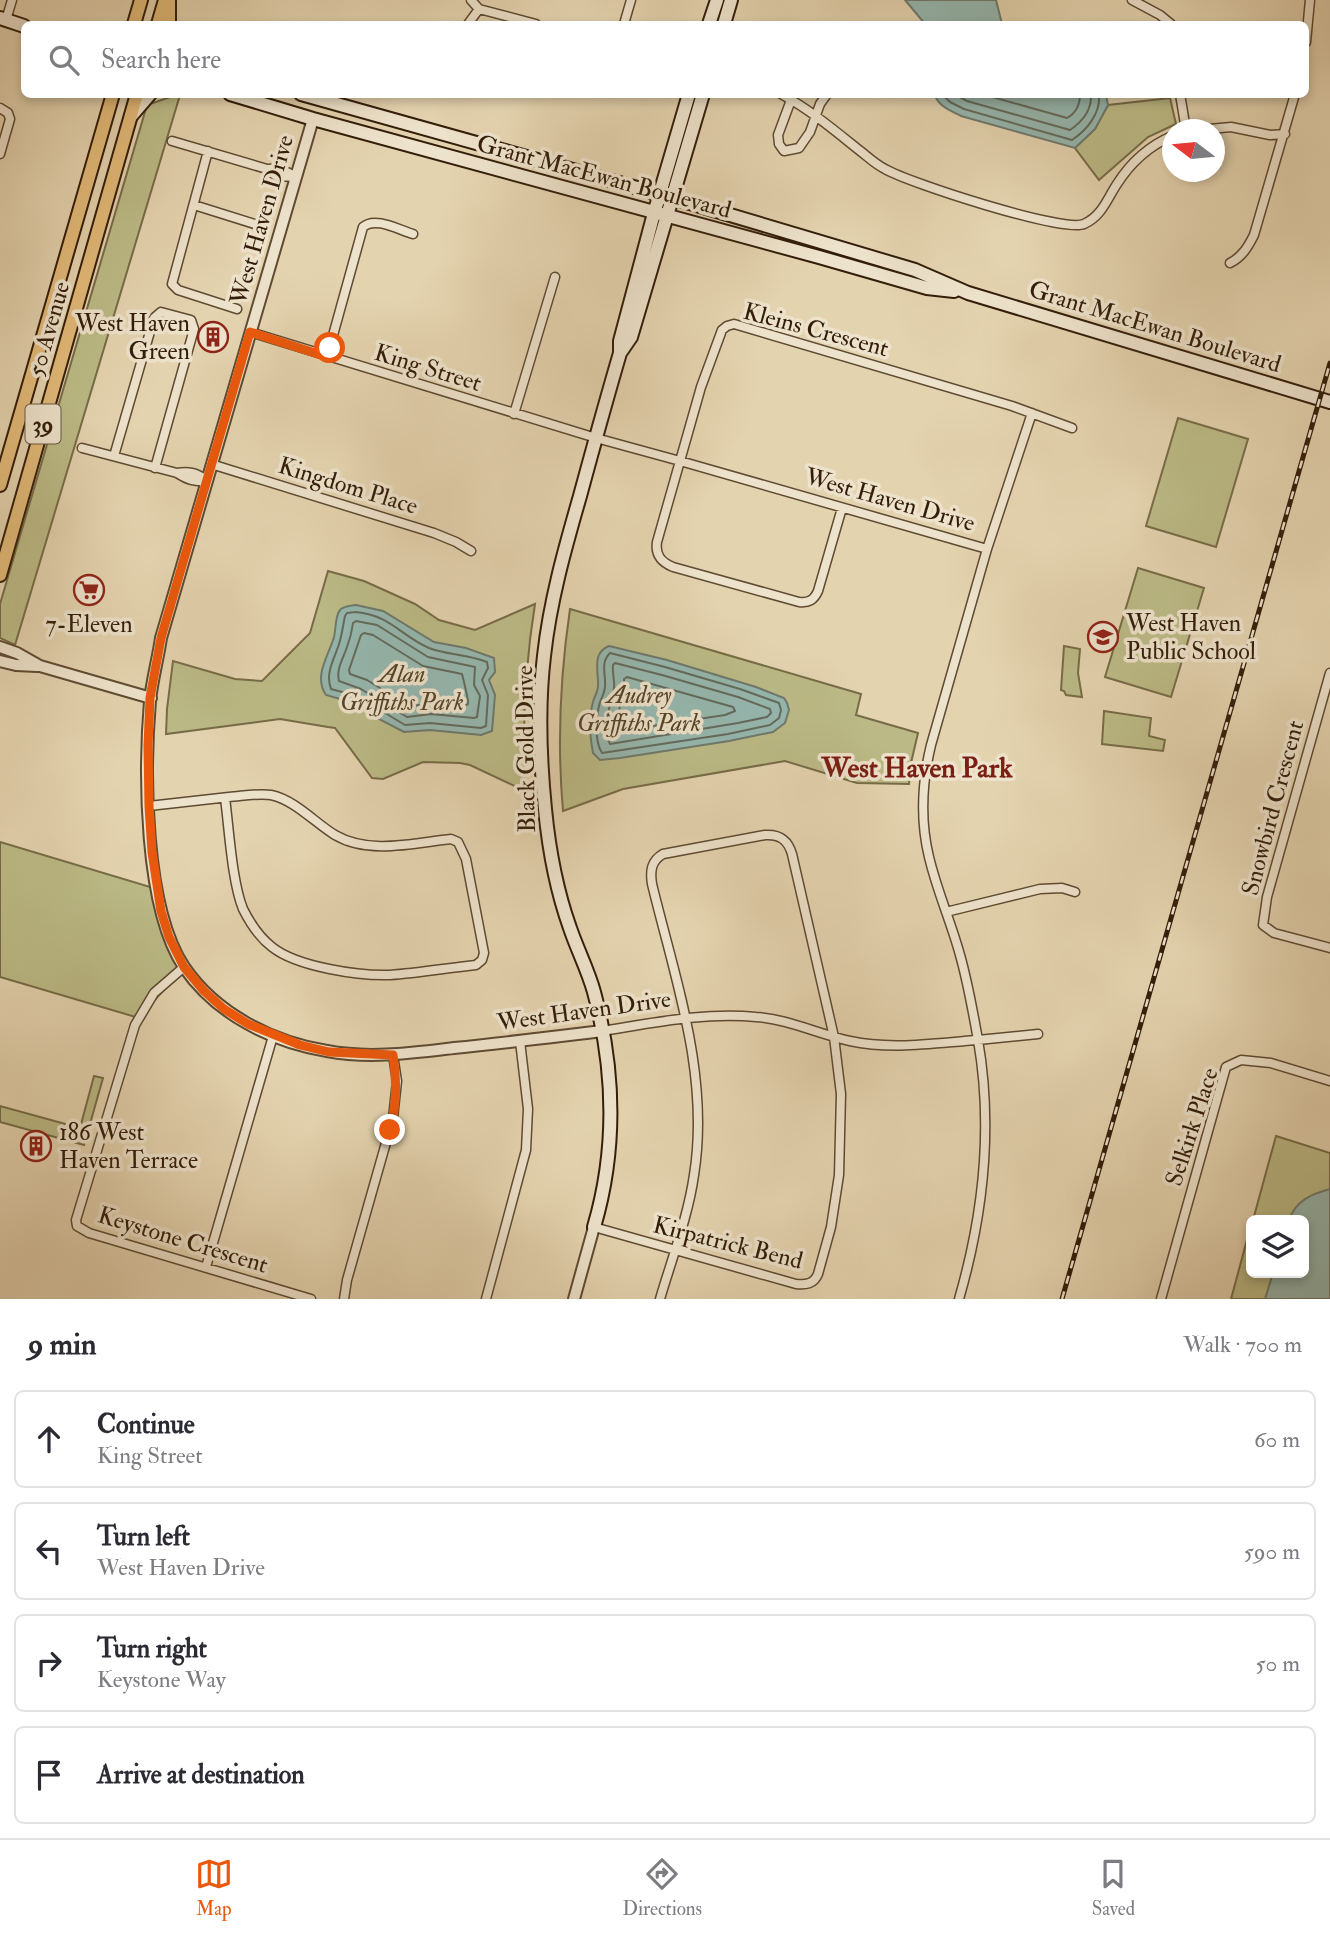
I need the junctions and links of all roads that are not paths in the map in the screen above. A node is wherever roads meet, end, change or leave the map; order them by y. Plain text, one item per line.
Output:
1 (12, 0) edge
2 (142, 0) edge
3 (167, 0) edge
4 (471, 0) edge
5 (631, 0) edge
6 (716, 0) edge
7 (731, 0) edge
8 (1132, 0) edge
9 (1310, 0) edge
10 (480, 9) junction
11 (3, 19) edge
12 (135, 21) edge
13 (159, 21) edge
14 (169, 21) edge
15 (470, 21) edge
16 (525, 21) edge
17 (625, 21) edge
18 (710, 21) edge
19 (725, 21) edge
20 (1167, 21) edge
21 (1308, 21) edge
22 (21, 25) edge
23 (112, 98) edge
24 (136, 98) edge
25 (147, 98) edge
26 (243, 98) edge
27 (315, 98) edge
28 (688, 98) edge
29 (702, 98) edge
30 (788, 98) edge
31 (825, 98) edge
32 (1181, 98) edge
33 (1294, 98) edge
34 (791, 100) junction
35 (0, 108) edge
36 (815, 115) junction
37 (131, 116) junction
38 (313, 119) junction
39 (1184, 119) edge
40 (1225, 128) edge
41 (1285, 134) junction
42 (172, 141) dead end
43 (1162, 141) edge
44 (208, 152) junction
45 (0, 154) edge
46 (296, 177) junction
47 (667, 196) junction
48 (194, 205) junction
49 (661, 215) junction
50 (261, 226) dead end
51 (413, 234) dead end
52 (1230, 263) dead end
53 (555, 277) dead end
54 (968, 293) junction
55 (237, 309) dead end
56 (250, 332) junction
57 (327, 357) junction
58 (1330, 402) edge
59 (1032, 413) junction
60 (514, 414) junction
61 (1072, 428) dead end
62 (596, 438) junction
63 (82, 448) dead end
64 (114, 456) junction
65 (680, 461) junction
66 (211, 464) junction
67 (155, 468) junction
68 (207, 481) junction
69 (0, 485) edge
70 (842, 508) junction
71 (987, 549) junction
72 (471, 551) dead end
73 (0, 575) edge
74 (0, 648) edge
75 (0, 661) edge
76 (40, 666) junction
77 (1330, 673) edge
78 (150, 698) junction
79 (225, 798) junction
80 (149, 806) junction
81 (1075, 892) dead end
82 (946, 912) junction
83 (1330, 948) edge
84 (184, 967) junction
85 (685, 1019) junction
86 (602, 1031) junction
87 (1038, 1034) dead end
88 (273, 1036) junction
89 (834, 1037) junction
90 (978, 1040) junction
91 (520, 1041) junction
92 (393, 1055) junction
93 (1330, 1080) edge
94 (594, 1227) junction
95 (674, 1250) junction
96 (206, 1267) junction
97 (311, 1299) edge
98 (344, 1299) edge
99 (486, 1299) edge
100 (574, 1299) edge
101 (660, 1299) edge
102 (959, 1299) edge
103 (1161, 1299) edge

1 - 11 street
2 - 12 main road
3 - 13 main road
3 - 14 main road
4 - 10 street
5 - 17 street
6 - 18 main road
7 - 19 main road
8 - 20 street
9 - 21 street
10 - 15 street
10 - 16 street
11 - 22 main road
23 - 69 main road, 50 Avenue / 39
24 - 37 main road, 50 Avenue / 39
25 - 37 main road
26 - 38 main road, Grant MacEwan Boulevard
27 - 47 main road, Grant MacEwan Boulevard
28 - 47 main road, Black Gold Drive
29 - 47 main road, Black Gold Drive
30 - 34 street
31 - 36 street
32 - 39 street
33 - 41 street
34 - 36 street
34 - 36 street
35 - 45 street
36 - 43 street
37 - 73 main road, 50 Avenue / 39
38 - 46 street, West Haven Drive
38 - 49 main road, Grant MacEwan Boulevard
40 - 41 street
41 - 52 street
42 - 44 street
44 - 46 street
44 - 48 street
46 - 56 street, West Haven Drive
47 - 49 main road, Black Gold Drive
47 - 54 main road, Grant MacEwan Boulevard
48 - 50 street
48 - 55 street
49 - 54 main road, Grant MacEwan Boulevard
49 - 62 main road, Black Gold Drive
51 - 57 street
53 - 60 street
54 - 58 main road, Grant MacEwan Boulevard
56 - 57 street, King Street
56 - 66 street, West Haven Drive
57 - 60 street, King Street
59 - 61 street, Kleins Crescent
59 - 65 street, Kleins Crescent
59 - 71 street
60 - 62 street, King Street
62 - 65 street, West Haven Drive
62 - 86 main road, Black Gold Drive
63 - 64 street
64 - 67 street
64 - 67 street
65 - 70 street, West Haven Drive
65 - 70 street, Kleins Crescent
66 - 68 street, West Haven Drive
66 - 72 street, Kingdom Place
67 - 68 street
68 - 78 street, West Haven Drive
70 - 71 street, West Haven Drive
71 - 82 street, West Haven Drive
74 - 76 street
75 - 76 street
76 - 78 street
77 - 83 street, Snowbird Crescent
78 - 80 street, West Haven Drive
79 - 79 street
79 - 80 street
80 - 84 street, West Haven Drive
81 - 82 street
82 - 90 street, West Haven Drive
84 - 88 street, West Haven Drive
84 - 96 street, Keystone Crescent
85 - 86 street, West Haven Drive
85 - 89 street, West Haven Drive
85 - 89 street
85 - 95 street
86 - 91 street, West Haven Drive
86 - 94 main road, Black Gold Drive
87 - 90 street
88 - 92 street, West Haven Drive
88 - 96 street
89 - 90 street, West Haven Drive
89 - 95 street, Kirpatrick Bend
90 - 102 street
91 - 92 street, West Haven Drive
91 - 99 street
92 - 98 street
93 - 103 street, Selkirk Place
94 - 95 street, Kirpatrick Bend
94 - 100 street
95 - 101 street
96 - 97 street, Keystone Crescent

